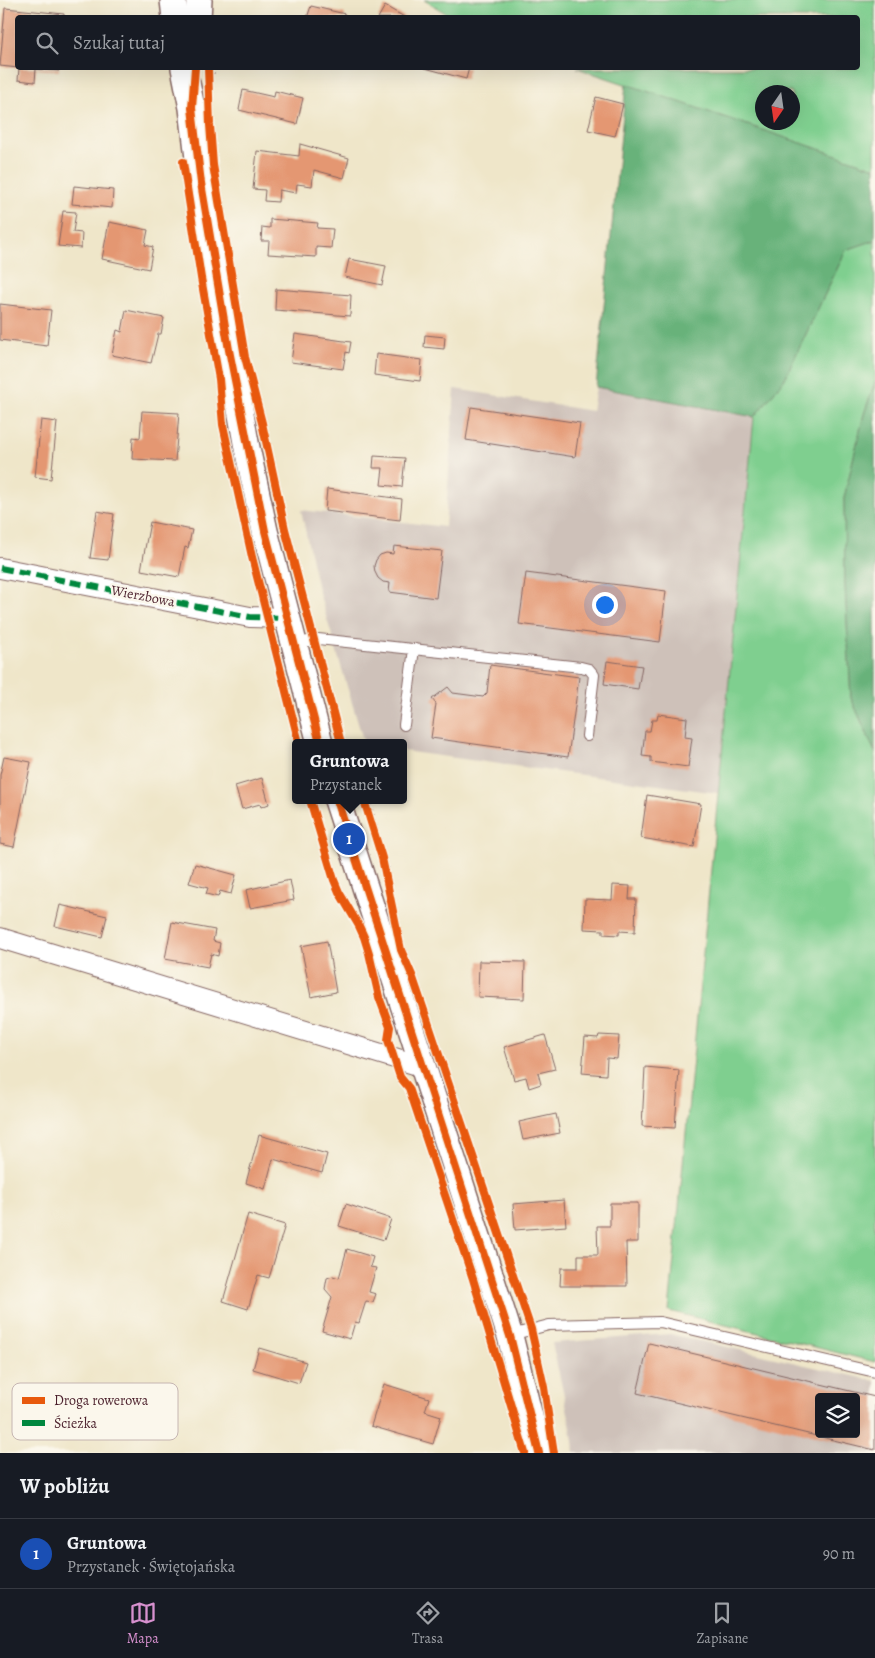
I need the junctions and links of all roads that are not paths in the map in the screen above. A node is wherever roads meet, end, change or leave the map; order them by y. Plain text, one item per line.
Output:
1 (173, 0) edge
2 (199, 0) edge
3 (175, 15) edge
4 (198, 15) edge
5 (184, 70) edge
6 (201, 76) edge
7 (192, 108) junction
8 (0, 568) edge
9 (287, 618) junction
10 (294, 644) junction
11 (414, 649) junction
12 (404, 725) dead end
13 (587, 736) dead end
14 (319, 739) edge
15 (338, 804) edge
16 (0, 938) edge
17 (424, 1067) junction
18 (510, 1336) junction
19 (875, 1372) edge
20 (539, 1453) edge

1 - 3 street
2 - 4 street
5 - 7 street
6 - 7 street
7 - 9 street
8 - 9 street, Wierzbowa
9 - 10 street
10 - 11 lane
10 - 14 street
11 - 12 lane
11 - 13 lane
15 - 17 street
16 - 17 street
17 - 18 street
18 - 19 lane
18 - 20 street

